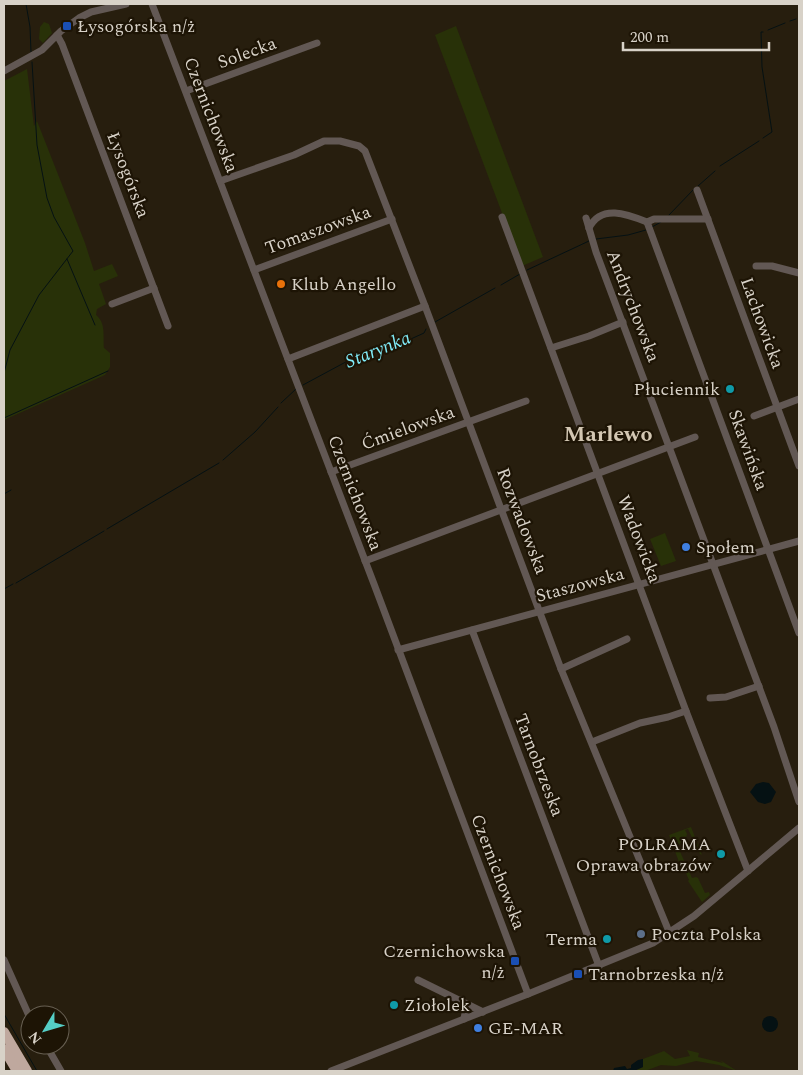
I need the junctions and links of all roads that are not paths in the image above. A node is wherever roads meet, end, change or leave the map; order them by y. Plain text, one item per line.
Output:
1 (126, 4) edge
2 (152, 4) edge
3 (57, 35) junction
4 (317, 42) dead end
5 (4, 71) edge
6 (186, 91) junction
7 (220, 181) junction
8 (697, 190) dead end
9 (502, 217) dead end
10 (586, 218) dead end
11 (392, 219) junction
12 (708, 219) junction
13 (647, 222) junction
14 (589, 228) junction
15 (756, 266) dead end
16 (254, 270) junction
17 (799, 273) edge
18 (154, 288) junction
19 (112, 304) dead end
20 (426, 306) junction
21 (623, 322) junction
22 (168, 326) dead end
23 (551, 348) junction
24 (288, 359) junction
25 (799, 399) edge
26 (526, 401) dead end
27 (777, 407) junction
28 (754, 416) dead end
29 (468, 422) junction
30 (695, 437) dead end
31 (670, 447) junction
32 (799, 466) edge
33 (331, 472) junction
34 (598, 473) junction
35 (501, 510) junction
36 (799, 541) edge
37 (768, 550) junction
38 (365, 561) junction
39 (714, 564) junction
40 (640, 584) junction
41 (540, 612) junction
42 (472, 630) junction
43 (799, 633) edge
44 (627, 639) dead end
45 (398, 650) junction
46 (561, 669) junction
47 (759, 686) junction
48 (710, 698) dead end
49 (686, 711) junction
50 (592, 742) junction
51 (799, 802) edge
52 (799, 828) edge
53 (748, 872) junction
54 (670, 934) junction
55 (4, 960) edge
56 (599, 966) junction
57 (418, 980) dead end
58 (528, 994) junction
59 (461, 1000) junction
60 (24, 1005) edge
61 (483, 1012) junction
62 (464, 1019) junction
63 (4, 1032) edge
64 (4, 1049) edge
65 (52, 1055) edge
66 (17, 1071) edge
67 (27, 1071) edge
68 (61, 1071) edge
69 (331, 1071) edge

1 - 3 street
2 - 6 street, Czernichowska
3 - 5 street
3 - 18 street, Łysogórska
4 - 6 street, Solecka
6 - 7 street, Czernichowska
7 - 11 street, Rozwadowska
7 - 16 street, Czernichowska
8 - 12 street, Lachowicka
9 - 23 street, Wadowicka
10 - 14 street, Andrychowska
11 - 16 street, Tomaszowska
11 - 20 street, Rozwadowska
12 - 13 street
12 - 27 street, Lachowicka
13 - 14 street
13 - 37 street, Skawińska
14 - 21 street, Andrychowska
15 - 17 street
16 - 24 street, Czernichowska
18 - 19 street
18 - 22 street, Łysogórska
20 - 24 street
20 - 29 street, Rozwadowska
21 - 23 street
21 - 31 street, Andrychowska
23 - 34 street, Wadowicka
24 - 33 street, Czernichowska
25 - 27 street
26 - 29 street, Ćmielowska
27 - 28 street
27 - 32 street, Lachowicka
29 - 33 street, Ćmielowska
29 - 35 street, Rozwadowska
30 - 31 street
31 - 34 street
31 - 39 street, Andrychowska
33 - 38 street, Czernichowska
34 - 35 street
34 - 40 street, Wadowicka
35 - 38 street
35 - 41 street, Rozwadowska
36 - 37 street, Staszowska
37 - 39 street, Staszowska
37 - 43 street, Skawińska
38 - 45 street, Czernichowska
39 - 40 street, Staszowska
39 - 47 street, Andrychowska
40 - 41 street, Staszowska
40 - 49 street, Wadowicka
41 - 42 street, Staszowska
41 - 46 street, Rozwadowska
42 - 45 street, Staszowska
42 - 56 street, Tarnobrzeska
44 - 46 street
45 - 58 street, Czernichowska
46 - 50 street, Rozwadowska
47 - 48 street
47 - 51 street, Andrychowska
49 - 50 street
49 - 53 street, Wadowicka
50 - 54 street, Rozwadowska
52 - 53 street
53 - 54 street
54 - 56 street
55 - 60 street
56 - 58 street
57 - 59 street
58 - 61 street
59 - 61 street
59 - 62 street
61 - 62 street
62 - 69 street
63 - 67 highway
64 - 66 highway
65 - 68 street

